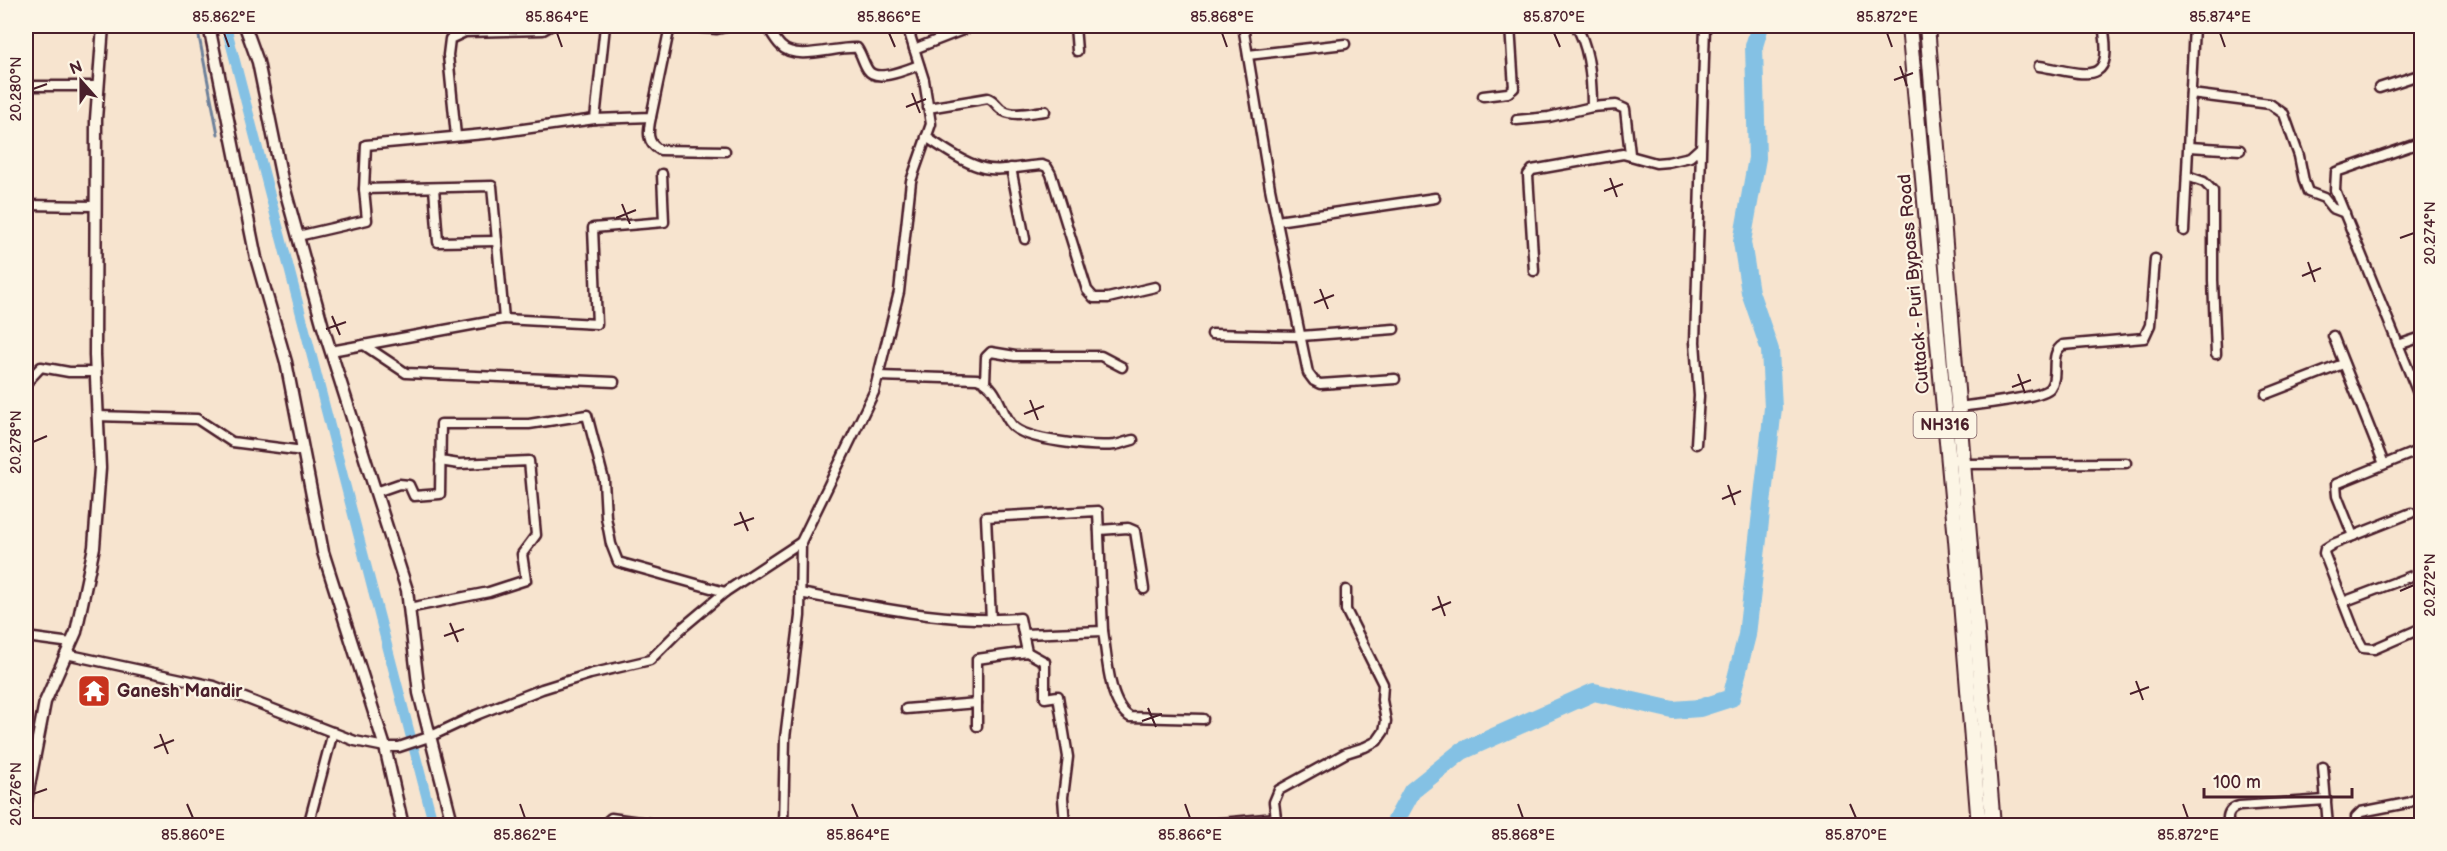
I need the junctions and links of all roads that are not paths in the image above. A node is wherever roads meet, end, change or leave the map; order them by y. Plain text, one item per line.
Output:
1 (103, 26) edge
2 (209, 26) edge
3 (245, 26) edge
4 (550, 26) edge
5 (605, 26) edge
6 (670, 26) edge
7 (680, 26) edge
8 (730, 26) edge
9 (766, 26) edge
10 (907, 26) edge
11 (972, 26) edge
12 (1075, 26) edge
13 (1243, 26) edge
14 (1510, 26) edge
15 (1576, 26) edge
16 (1705, 26) edge
17 (1909, 26) edge
18 (1927, 26) edge
19 (2103, 26) edge
20 (2194, 26) edge
21 (1345, 44) dead end
22 (914, 49) junction
23 (1077, 51) dead end
24 (1248, 55) junction
25 (919, 64) junction
26 (2039, 66) dead end
27 (2421, 74) edge
28 (26, 86) edge
29 (98, 87) junction
30 (2379, 88) dead end
31 (2191, 94) junction
32 (1483, 96) dead end
33 (1592, 106) junction
34 (928, 108) junction
35 (1045, 111) dead end
36 (651, 117) junction
37 (595, 119) junction
38 (1518, 120) dead end
39 (456, 136) junction
40 (926, 138) junction
41 (2421, 142) edge
42 (2189, 147) junction
43 (1700, 148) junction
44 (2240, 150) dead end
45 (725, 151) dead end
46 (1630, 154) junction
47 (1011, 168) junction
48 (662, 174) dead end
49 (2187, 176) junction
50 (434, 188) junction
51 (364, 189) junction
52 (1435, 198) dead end
53 (26, 205) edge
54 (94, 206) junction
55 (2345, 213) junction
56 (1277, 220) junction
57 (2184, 231) dead end
58 (298, 236) junction
59 (1025, 239) dead end
60 (497, 241) junction
61 (2155, 259) dead end
62 (1534, 271) dead end
63 (1155, 287) dead end
64 (504, 319) junction
65 (1394, 329) dead end
66 (1212, 334) dead end
67 (1301, 336) junction
68 (2332, 336) dead end
69 (2421, 338) edge
70 (364, 345) junction
71 (2398, 345) junction
72 (331, 351) junction
73 (2216, 354) dead end
74 (2343, 364) junction
75 (1122, 367) dead end
76 (96, 372) junction
77 (878, 376) junction
78 (1395, 379) dead end
79 (614, 382) dead end
80 (985, 382) junction
81 (26, 383) edge
82 (2265, 394) dead end
83 (2421, 403) edge
84 (1959, 407) junction
85 (98, 416) junction
86 (1133, 440) dead end
87 (1696, 444) dead end
88 (2421, 449) edge
89 (303, 451) junction
90 (441, 461) junction
91 (2126, 463) dead end
92 (1964, 464) junction
93 (2384, 464) junction
94 (375, 492) junction
95 (2411, 513) dead end
96 (1099, 530) junction
97 (2354, 536) junction
98 (801, 542) junction
99 (2417, 574) dead end
100 (1144, 589) dead end
101 (1346, 590) dead end
102 (725, 591) junction
103 (800, 593) junction
104 (2343, 602) junction
105 (409, 608) junction
106 (991, 620) junction
107 (2421, 628) edge
108 (1103, 631) junction
109 (1023, 634) junction
110 (26, 637) edge
111 (71, 643) junction
112 (1027, 652) junction
113 (66, 654) junction
114 (977, 703) junction
115 (906, 709) dead end
116 (1203, 719) dead end
117 (977, 726) dead end
118 (333, 732) junction
119 (425, 739) junction
120 (385, 747) junction
121 (2323, 767) dead end
122 (2421, 797) edge
123 (2326, 800) junction
124 (26, 801) edge
125 (1276, 821) edge
126 (308, 825) edge
127 (403, 825) edge
128 (453, 825) edge
129 (602, 825) edge
130 (668, 825) edge
131 (783, 825) edge
132 (1065, 825) edge
133 (1189, 825) edge
134 (1979, 825) edge
135 (1993, 825) edge
136 (2229, 825) edge
137 (2328, 825) edge
138 (2356, 825) edge

1 - 29 street
2 - 89 street
3 - 58 street
4 - 39 street
5 - 37 street
6 - 36 street
7 - 8 street
9 - 25 street
10 - 22 street
11 - 22 street
12 - 23 street
13 - 24 street
14 - 32 street
15 - 33 street
16 - 43 street
17 - 134 highway, Cuttack - Puri Bypass Road / NH316
18 - 84 highway, Cuttack - Puri Bypass Road / NH316
19 - 26 street
20 - 31 street
21 - 24 street
22 - 25 street
24 - 56 street
25 - 34 street
27 - 30 street
28 - 29 street
29 - 54 street
31 - 42 street
31 - 55 street
33 - 38 street
33 - 46 street
34 - 35 street
34 - 40 street
36 - 37 street
36 - 45 street
37 - 39 street
39 - 51 street
40 - 47 street
40 - 77 street
41 - 55 street
42 - 44 street
42 - 49 street
43 - 46 street
43 - 87 street
46 - 62 street
47 - 59 street
47 - 63 street
48 - 64 street
49 - 57 street
49 - 73 street
50 - 51 street
50 - 60 street
50 - 60 street
51 - 58 street
52 - 56 street
53 - 54 street
54 - 76 street
55 - 71 street
56 - 67 street
58 - 72 street
60 - 64 street
61 - 84 street
64 - 70 street
65 - 67 street
66 - 67 street
67 - 78 street
68 - 74 street
69 - 71 street
70 - 72 street
70 - 79 street
71 - 83 street
72 - 94 street
74 - 82 street
74 - 93 street
75 - 80 street
76 - 81 street
76 - 85 street
77 - 80 street
77 - 98 street
80 - 86 street
84 - 92 highway, Cuttack - Puri Bypass Road / NH316
85 - 89 street
85 - 111 street
88 - 93 street
89 - 120 street
90 - 94 street
90 - 102 street
90 - 105 street
91 - 92 street
92 - 135 highway, Cuttack - Puri Bypass Road / NH316
93 - 97 street
94 - 105 street
95 - 97 street
96 - 100 street
96 - 106 street
96 - 108 street
97 - 104 street
98 - 102 street
98 - 103 street
99 - 104 street
101 - 125 street
102 - 119 street
103 - 106 street
103 - 131 street
104 - 107 street
105 - 119 street
106 - 109 street
108 - 109 street
108 - 116 street
109 - 112 street
110 - 111 street
111 - 113 street
112 - 114 street
112 - 132 street
113 - 118 street
113 - 124 street
114 - 115 street
114 - 117 street
118 - 120 street
118 - 126 street
119 - 120 street
119 - 128 street
120 - 127 street
121 - 123 street
122 - 138 street
123 - 136 street
123 - 137 street
125 - 133 street
129 - 130 street

